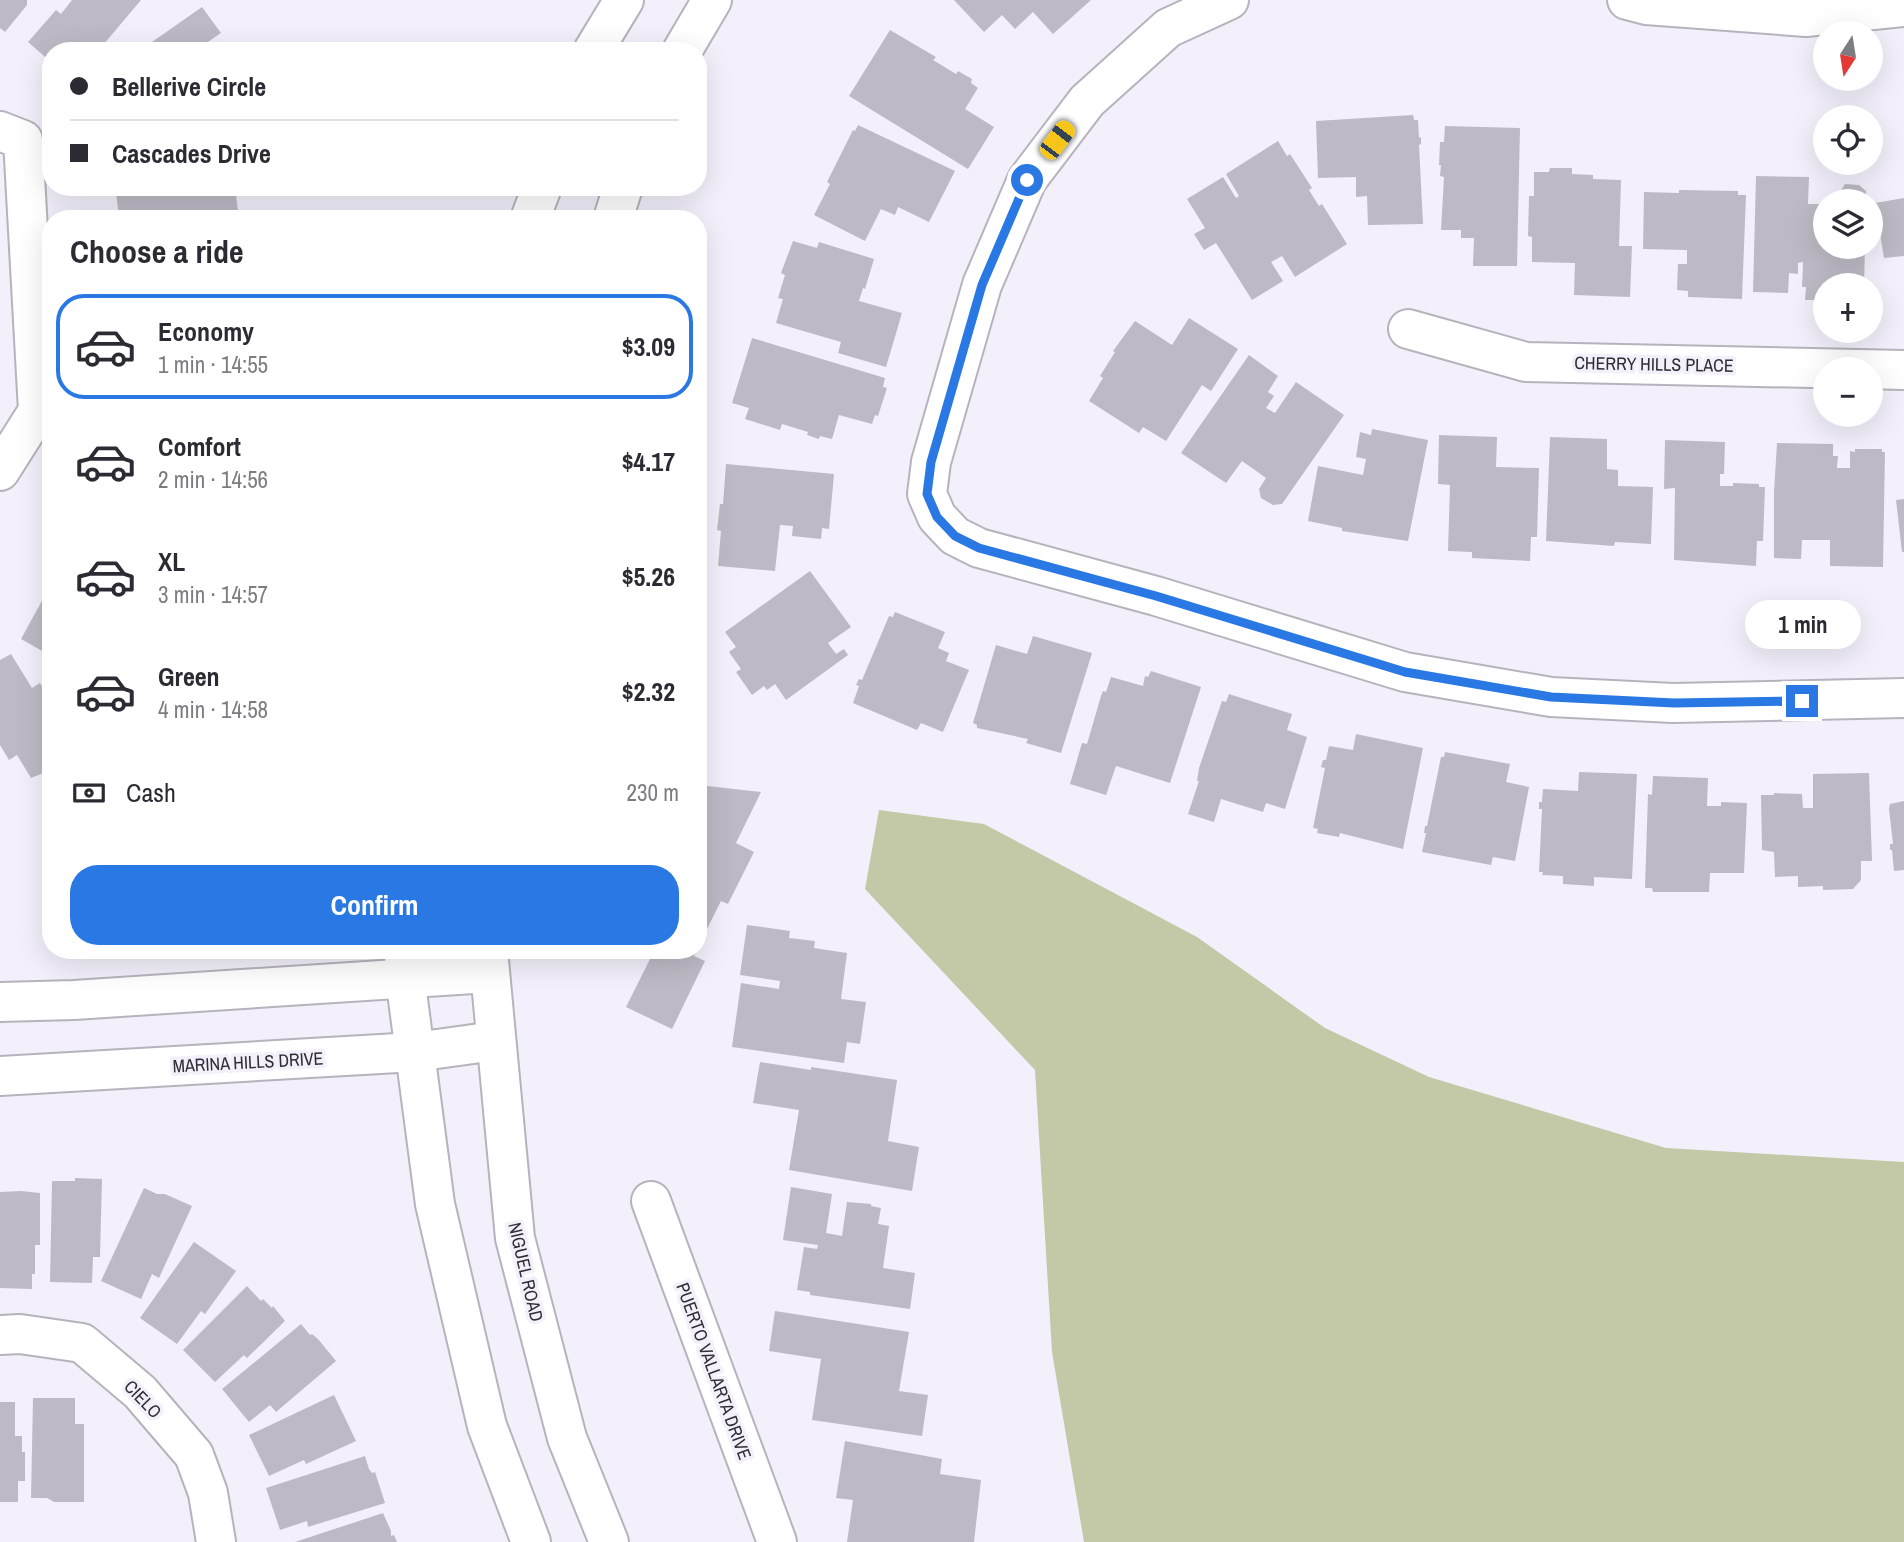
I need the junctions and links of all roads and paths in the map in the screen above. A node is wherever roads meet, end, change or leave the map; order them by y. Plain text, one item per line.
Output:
1 (624, 0) edge
2 (712, 0) edge
3 (1229, 0) edge
4 (1627, 0) edge
5 (1904, 6) edge
6 (598, 42) edge
7 (687, 42) edge
8 (0, 131) edge
9 (1408, 329) dead end
10 (1904, 370) edge
11 (0, 471) edge
12 (1904, 698) edge
13 (488, 961) edge
14 (404, 964) edge
15 (0, 1002) edge
16 (495, 1041) junction
17 (415, 1052) junction
18 (0, 1076) edge
19 (651, 1201) dead end
20 (0, 1335) edge
21 (216, 1542) edge
22 (531, 1542) edge
23 (609, 1542) edge
24 (777, 1542) edge

1 - 6 street
2 - 7 street
3 - 12 street
4 - 5 street
8 - 11 street
9 - 10 street, CHERRY HILLS PLACE
13 - 14 street
13 - 16 street, NIGUEL ROAD
14 - 15 street
14 - 17 street
16 - 17 street, MARINA HILLS DRIVE
16 - 23 street, NIGUEL ROAD
17 - 18 street, MARINA HILLS DRIVE
17 - 22 street
19 - 24 street, PUERTO VALLARTA DRIVE
20 - 21 street, CIELO

